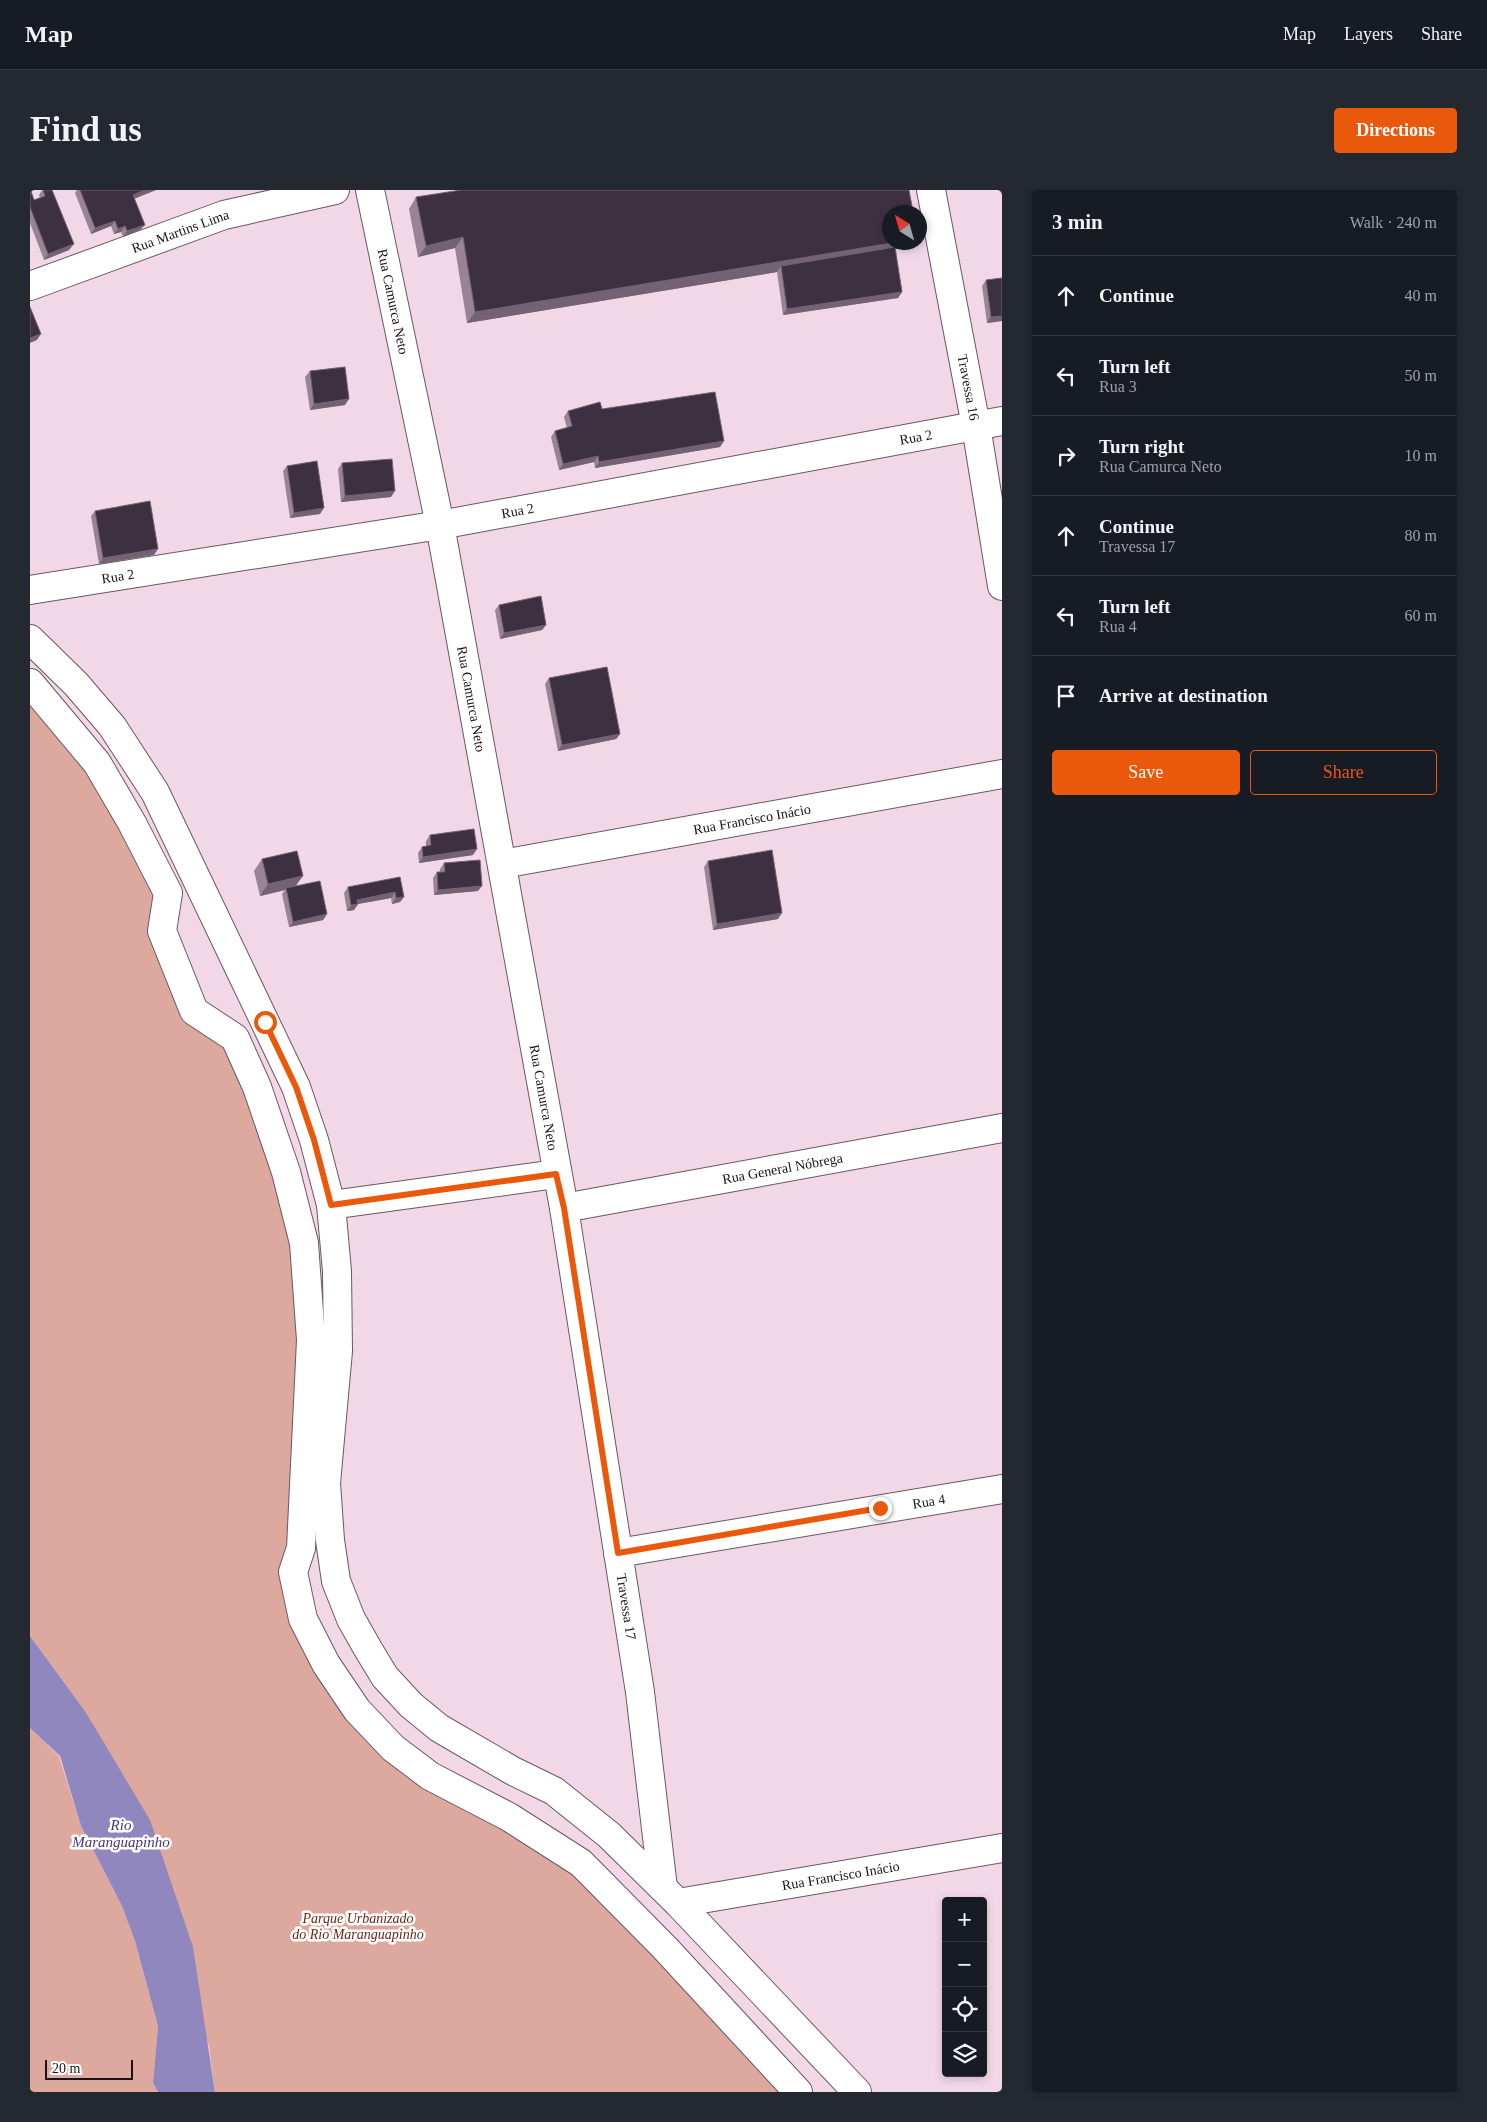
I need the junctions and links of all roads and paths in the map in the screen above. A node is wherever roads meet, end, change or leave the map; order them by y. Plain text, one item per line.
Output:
1 (335, 190) edge
2 (370, 190) edge
3 (931, 190) edge
4 (30, 286) edge
5 (989, 424) edge
6 (440, 524) junction
7 (1002, 586) edge
8 (30, 590) edge
9 (30, 639) edge
10 (30, 684) edge
11 (1002, 774) edge
12 (502, 864) junction
13 (1002, 1128) edge
14 (556, 1174) junction
15 (331, 1205) junction
16 (564, 1208) junction
17 (1002, 1489) edge
18 (618, 1553) junction
19 (1002, 1848) edge
20 (671, 1896) junction
21 (798, 2092) edge
22 (857, 2092) edge

1 - 4 street, Rua Martins Lima
2 - 6 street, Rua Camurca Neto
3 - 5 street, Travessa 16
5 - 6 street, Rua 2
5 - 7 street, Travessa 16
6 - 8 street, Rua 2
6 - 12 street, Rua Camurca Neto
9 - 15 street
10 - 21 street
11 - 12 street, Rua Francisco Inácio
12 - 14 street, Rua Camurca Neto
13 - 16 street, Rua General Nóbrega
14 - 15 street
14 - 16 street, Rua Camurca Neto
15 - 20 street
16 - 18 street, Travessa 17
17 - 18 street, Rua 4
18 - 20 street, Travessa 17
19 - 20 street, Rua Francisco Inácio
20 - 22 street

